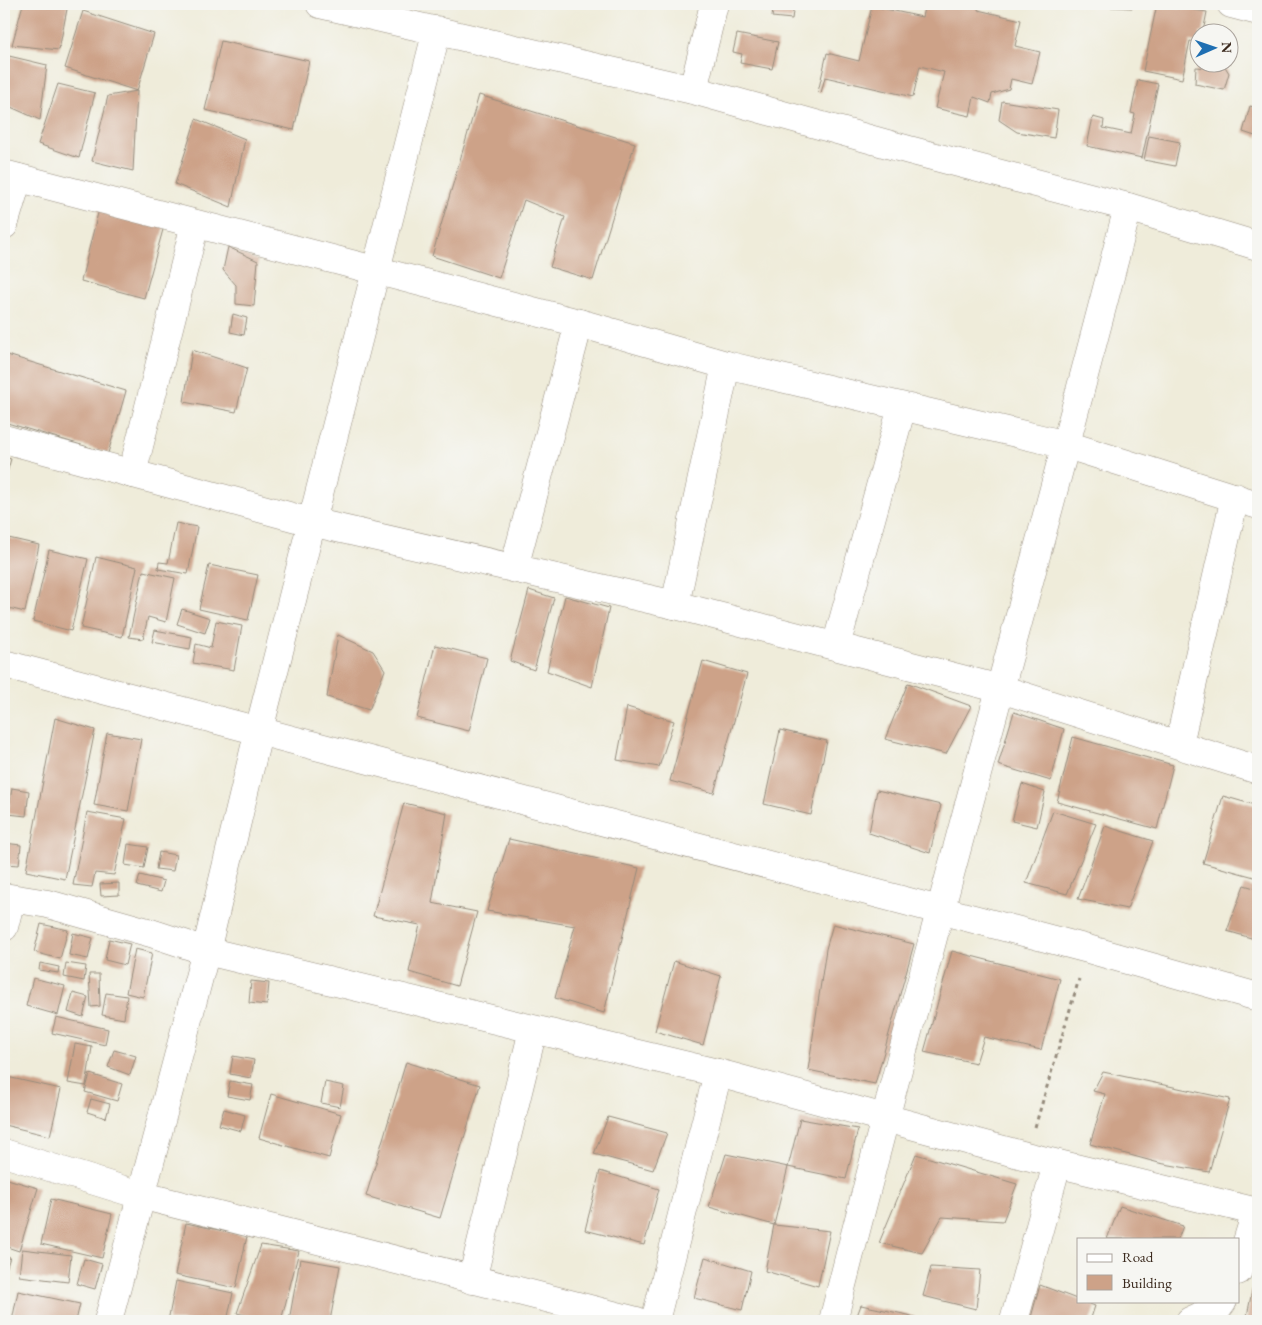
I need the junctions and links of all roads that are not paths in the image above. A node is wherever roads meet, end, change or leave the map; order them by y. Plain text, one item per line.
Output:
1 (320, 4) edge
2 (714, 4) edge
3 (1231, 4) edge
4 (370, 10) edge
5 (1258, 12) edge
6 (437, 30) junction
7 (693, 90) junction
8 (11, 176) edge
9 (1128, 207) junction
10 (195, 224) junction
11 (4, 225) edge
12 (1258, 246) edge
13 (376, 270) junction
14 (578, 323) junction
15 (726, 365) junction
16 (902, 407) junction
17 (4, 439) edge
18 (1067, 445) junction
19 (132, 474) junction
20 (1246, 501) edge
21 (312, 522) junction
22 (514, 568) junction
23 (675, 605) junction
24 (836, 646) junction
25 (4, 664) edge
26 (1001, 689) junction
27 (258, 730) junction
28 (1179, 744) junction
29 (1258, 770) edge
30 (7, 898) edge
31 (940, 912) junction
32 (4, 927) edge
33 (206, 951) junction
34 (1258, 997) edge
35 (533, 1030) junction
36 (718, 1073) junction
37 (884, 1116) junction
38 (4, 1153) edge
39 (1057, 1164) junction
40 (140, 1195) junction
41 (1257, 1212) edge
42 (1240, 1265) edge
43 (472, 1280) junction
44 (1222, 1302) edge
45 (108, 1321) edge
46 (638, 1321) edge
47 (655, 1321) edge
48 (833, 1321) edge
49 (1014, 1321) edge
50 (1190, 1321) edge

1 - 4 street
2 - 7 street
3 - 5 street
4 - 6 street
6 - 7 street
6 - 13 street
7 - 9 street
8 - 10 street
8 - 11 street
9 - 12 street
9 - 18 street
10 - 13 street
10 - 19 street
13 - 14 street
13 - 21 street
14 - 15 street
14 - 22 street
15 - 16 street
15 - 23 street
16 - 18 street
16 - 24 street
17 - 19 street
18 - 20 street
18 - 26 street
19 - 21 street
20 - 28 street
21 - 22 street
21 - 27 street
22 - 23 street
23 - 24 street
24 - 26 street
25 - 27 street
26 - 28 street
26 - 31 street
27 - 31 street
27 - 33 street
28 - 29 street
30 - 32 street
30 - 33 street
31 - 34 street
31 - 37 street
33 - 35 street
33 - 40 street
35 - 36 street
35 - 43 street
36 - 37 street
36 - 47 street
37 - 39 street
37 - 48 street
38 - 40 street
39 - 41 street
39 - 49 street
40 - 43 street
40 - 45 street
41 - 42 street
43 - 46 street
44 - 50 street

